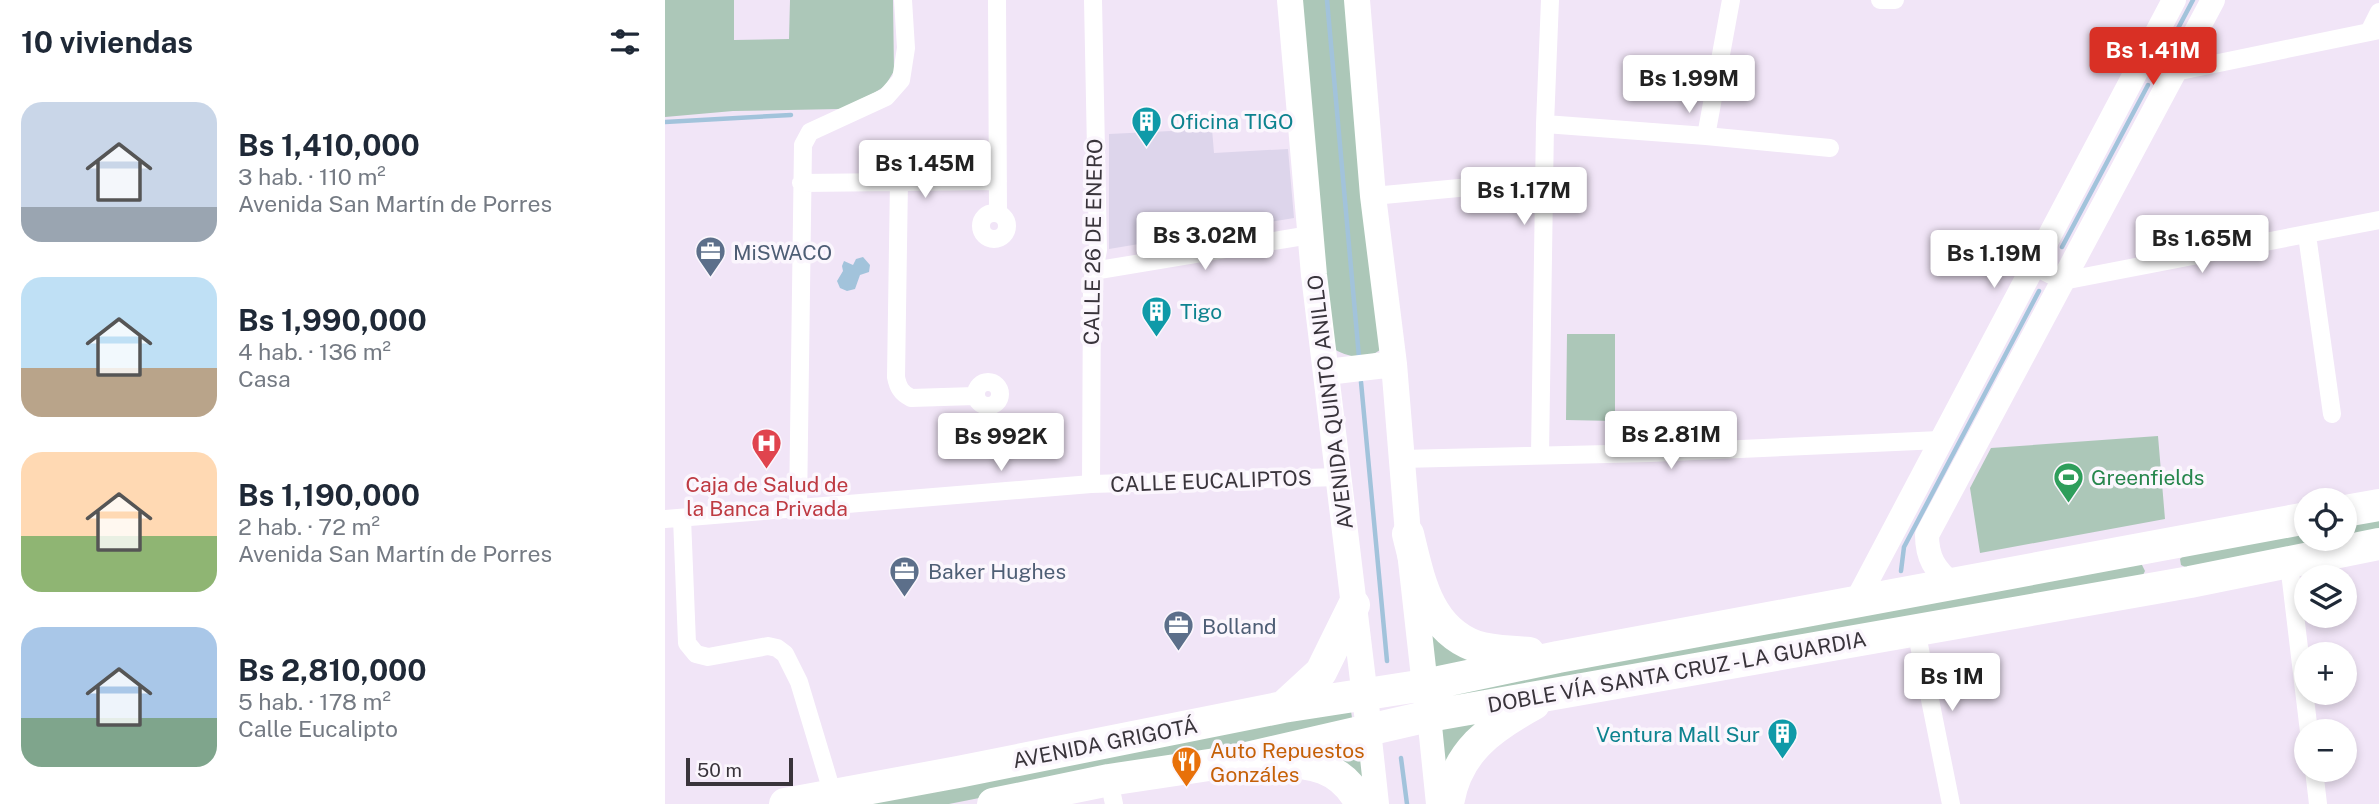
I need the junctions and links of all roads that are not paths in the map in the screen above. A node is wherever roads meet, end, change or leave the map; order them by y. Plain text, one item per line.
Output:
1 (904, 0) edge
2 (997, 0) edge
3 (1093, 0) edge
4 (1290, 0) edge
5 (1357, 0) edge
6 (1550, 0) edge
7 (1731, 0) edge
8 (1880, 0) edge
9 (1895, 0) edge
10 (2174, 0) edge
11 (2213, 0) edge
12 (2379, 12) edge
13 (2374, 31) edge
14 (2141, 63) junction
15 (2175, 72) junction
16 (1545, 124) junction
17 (1706, 136) junction
18 (1830, 148) dead end
19 (899, 180) junction
20 (1544, 180) junction
21 (998, 181) junction
22 (801, 183) junction
23 (1373, 196) junction
24 (998, 213) dead end
25 (2379, 220) edge
26 (1310, 235) junction
27 (2307, 235) junction
28 (2033, 266) junction
29 (1093, 271) junction
30 (2063, 281) junction
31 (1394, 364) junction
32 (1327, 372) junction
33 (975, 396) dead end
34 (2332, 414) dead end
35 (1940, 440) junction
36 (1540, 455) junction
37 (1401, 459) junction
38 (1339, 477) junction
39 (1091, 484) junction
40 (2379, 505) edge
41 (2357, 509) edge
42 (798, 510) junction
43 (673, 518) edge
44 (2294, 520) edge
45 (1408, 534) junction
46 (2194, 539) junction
47 (2379, 544) edge
48 (2134, 550) junction
49 (2289, 564) junction
50 (2190, 582) junction
51 (1952, 584) junction
52 (2138, 592) junction
53 (1856, 603) junction
54 (1354, 605) junction
55 (1916, 629) junction
56 (1559, 657) junction
57 (1364, 694) junction
58 (1552, 694) junction
59 (1427, 700) junction
60 (1283, 707) junction
61 (2307, 719) edge
62 (1369, 730) junction
63 (1229, 762) junction
64 (2315, 782) edge
65 (1111, 792) edge
66 (833, 795) junction
67 (785, 804) edge
68 (993, 804) edge
69 (1361, 804) edge
70 (1377, 804) edge
71 (1439, 804) edge
72 (1447, 804) edge
73 (1951, 804) edge
74 (2318, 804) edge

1 - 22 street
2 - 21 street
3 - 29 street, CALLE 26 DE ENERO
4 - 26 main road, AVENIDA QUINTO ANILLO
5 - 23 main road
6 - 16 street
7 - 17 street
8 - 9 street
10 - 14 street
11 - 15 street
12 - 13 street
13 - 15 street
14 - 15 street
14 - 28 street
15 - 30 street
16 - 17 street
16 - 20 street
17 - 18 street
19 - 21 street
19 - 22 street
19 - 33 street
20 - 23 street
20 - 36 street
21 - 24 street
22 - 42 street
23 - 31 main road
25 - 27 street
26 - 29 street
26 - 32 main road, AVENIDA QUINTO ANILLO
27 - 30 street
27 - 34 street
28 - 30 street
28 - 35 street
29 - 39 street, CALLE 26 DE ENERO
30 - 51 street
31 - 32 main road
31 - 37 main road
32 - 38 main road, AVENIDA QUINTO ANILLO
35 - 36 street
35 - 53 street
36 - 37 street
37 - 45 main road
38 - 39 street, CALLE EUCALIPTOS
38 - 54 main road, AVENIDA QUINTO ANILLO
39 - 42 street, CALLE EUCALIPTOS
40 - 41 highway
42 - 43 street, CALLE EUCALIPTOS
43 - 66 street
44 - 46 highway, DOBLE VÍA SANTA CRUZ - LA GUARDIA
45 - 56 highway
45 - 59 main road
46 - 48 highway, DOBLE VÍA SANTA CRUZ - LA GUARDIA
46 - 50 highway
47 - 49 highway, DOBLE VÍA SANTA CRUZ - LA GUARDIA
48 - 51 highway, DOBLE VÍA SANTA CRUZ - LA GUARDIA
48 - 52 highway
49 - 50 highway, DOBLE VÍA SANTA CRUZ - LA GUARDIA
49 - 61 street
50 - 52 highway, DOBLE VÍA SANTA CRUZ - LA GUARDIA
51 - 53 highway, DOBLE VÍA SANTA CRUZ - LA GUARDIA
52 - 55 highway, DOBLE VÍA SANTA CRUZ - LA GUARDIA
53 - 56 highway, DOBLE VÍA SANTA CRUZ - LA GUARDIA
54 - 57 main road, AVENIDA QUINTO ANILLO
54 - 60 highway
55 - 58 highway, DOBLE VÍA SANTA CRUZ - LA GUARDIA
55 - 73 street
56 - 59 highway, DOBLE VÍA SANTA CRUZ - LA GUARDIA
57 - 59 highway, AVENIDA GRIGOTÁ
57 - 60 highway, AVENIDA GRIGOTÁ
57 - 62 main road, AVENIDA QUINTO ANILLO
58 - 59 highway, DOBLE VÍA SANTA CRUZ - LA GUARDIA
58 - 72 highway
59 - 62 highway, AVENIDA GRIGOTÁ
59 - 71 street
60 - 66 highway, AVENIDA GRIGOTÁ
62 - 63 highway, AVENIDA GRIGOTÁ
62 - 70 street, AVENIDA QUINTO ANILLO
63 - 65 highway, AVENIDA GRIGOTÁ
63 - 69 highway
64 - 74 street
65 - 68 highway, AVENIDA GRIGOTÁ
66 - 67 highway, AVENIDA GRIGOTÁ

